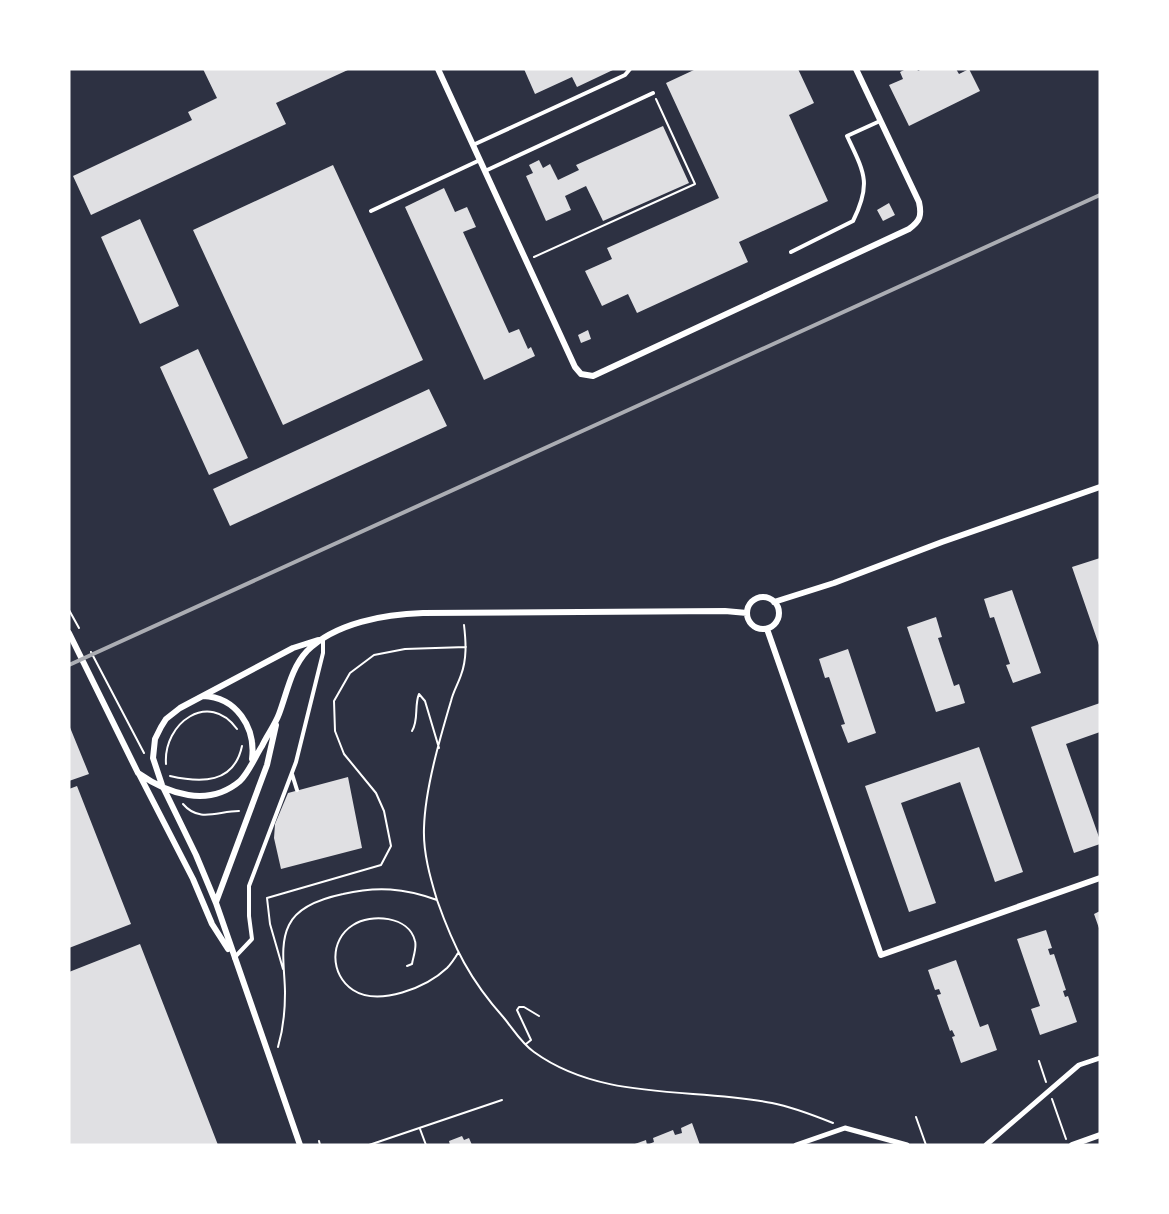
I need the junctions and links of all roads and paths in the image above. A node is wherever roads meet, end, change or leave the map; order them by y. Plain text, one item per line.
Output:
1 (438, 69) edge
2 (630, 69) edge
3 (856, 69) edge
4 (653, 93) joint
5 (880, 121) junction
6 (473, 145) junction
7 (480, 160) junction
8 (485, 171) junction
9 (370, 211) dead end
10 (791, 252) dead end
11 (526, 261) junction
12 (1100, 487) edge
13 (774, 602) junction
14 (69, 610) edge
15 (747, 613) junction
16 (464, 625) dead end
17 (79, 628) dead end
18 (767, 628) junction
19 (69, 633) edge
20 (323, 639) junction
21 (88, 647) dead end
22 (466, 647) junction
23 (202, 696) junction
24 (278, 716) junction
25 (412, 731) dead end
26 (240, 733) dead end
27 (242, 744) dead end
28 (439, 748) junction
29 (148, 760) dead end
30 (251, 764) junction
31 (166, 768) dead end
32 (138, 773) junction
33 (292, 773) junction
34 (170, 776) dead end
35 (297, 790) dead end
36 (181, 802) dead end
37 (241, 811) dead end
38 (1100, 878) edge
39 (437, 900) junction
40 (216, 903) junction
41 (458, 953) junction
42 (234, 959) junction
43 (407, 966) dead end
44 (284, 974) junction
45 (538, 1016) dead end
46 (526, 1044) junction
47 (278, 1047) dead end
48 (1100, 1058) edge
49 (502, 1100) dead end
50 (916, 1117) dead end
51 (844, 1128) junction
52 (420, 1129) junction
53 (1100, 1135) edge
54 (319, 1141) dead end
55 (300, 1145) edge
56 (320, 1145) edge
57 (369, 1145) edge
58 (426, 1145) edge
59 (796, 1145) edge
60 (906, 1145) edge
61 (926, 1145) edge
62 (986, 1145) edge
63 (1072, 1145) edge

1 - 6 street
2 - 6 lane
3 - 5 street
4 - 8 lane
4 - 11 path
5 - 10 lane
5 - 11 street
6 - 7 street
7 - 8 street
7 - 9 lane
8 - 11 street
12 - 13 street
13 - 15 street
13 - 18 street
14 - 17 path
15 - 18 street
15 - 20 street
16 - 22 path
18 - 38 street
19 - 32 street
20 - 23 street
20 - 24 street
20 - 33 lane
21 - 29 path
22 - 28 path
22 - 44 path
23 - 30 street
23 - 40 street
24 - 30 street
24 - 40 street
25 - 28 path
26 - 31 path
27 - 34 path
28 - 39 path
30 - 32 street
32 - 42 street
33 - 35 lane
33 - 42 lane
36 - 37 path
39 - 41 path
39 - 44 path
40 - 42 street
41 - 43 path
41 - 46 path
42 - 55 street
44 - 47 path
45 - 46 path
46 - 51 path
48 - 62 street
49 - 52 path
50 - 61 path
51 - 59 street
51 - 60 street
52 - 57 path
52 - 58 path
53 - 63 street
54 - 56 path

